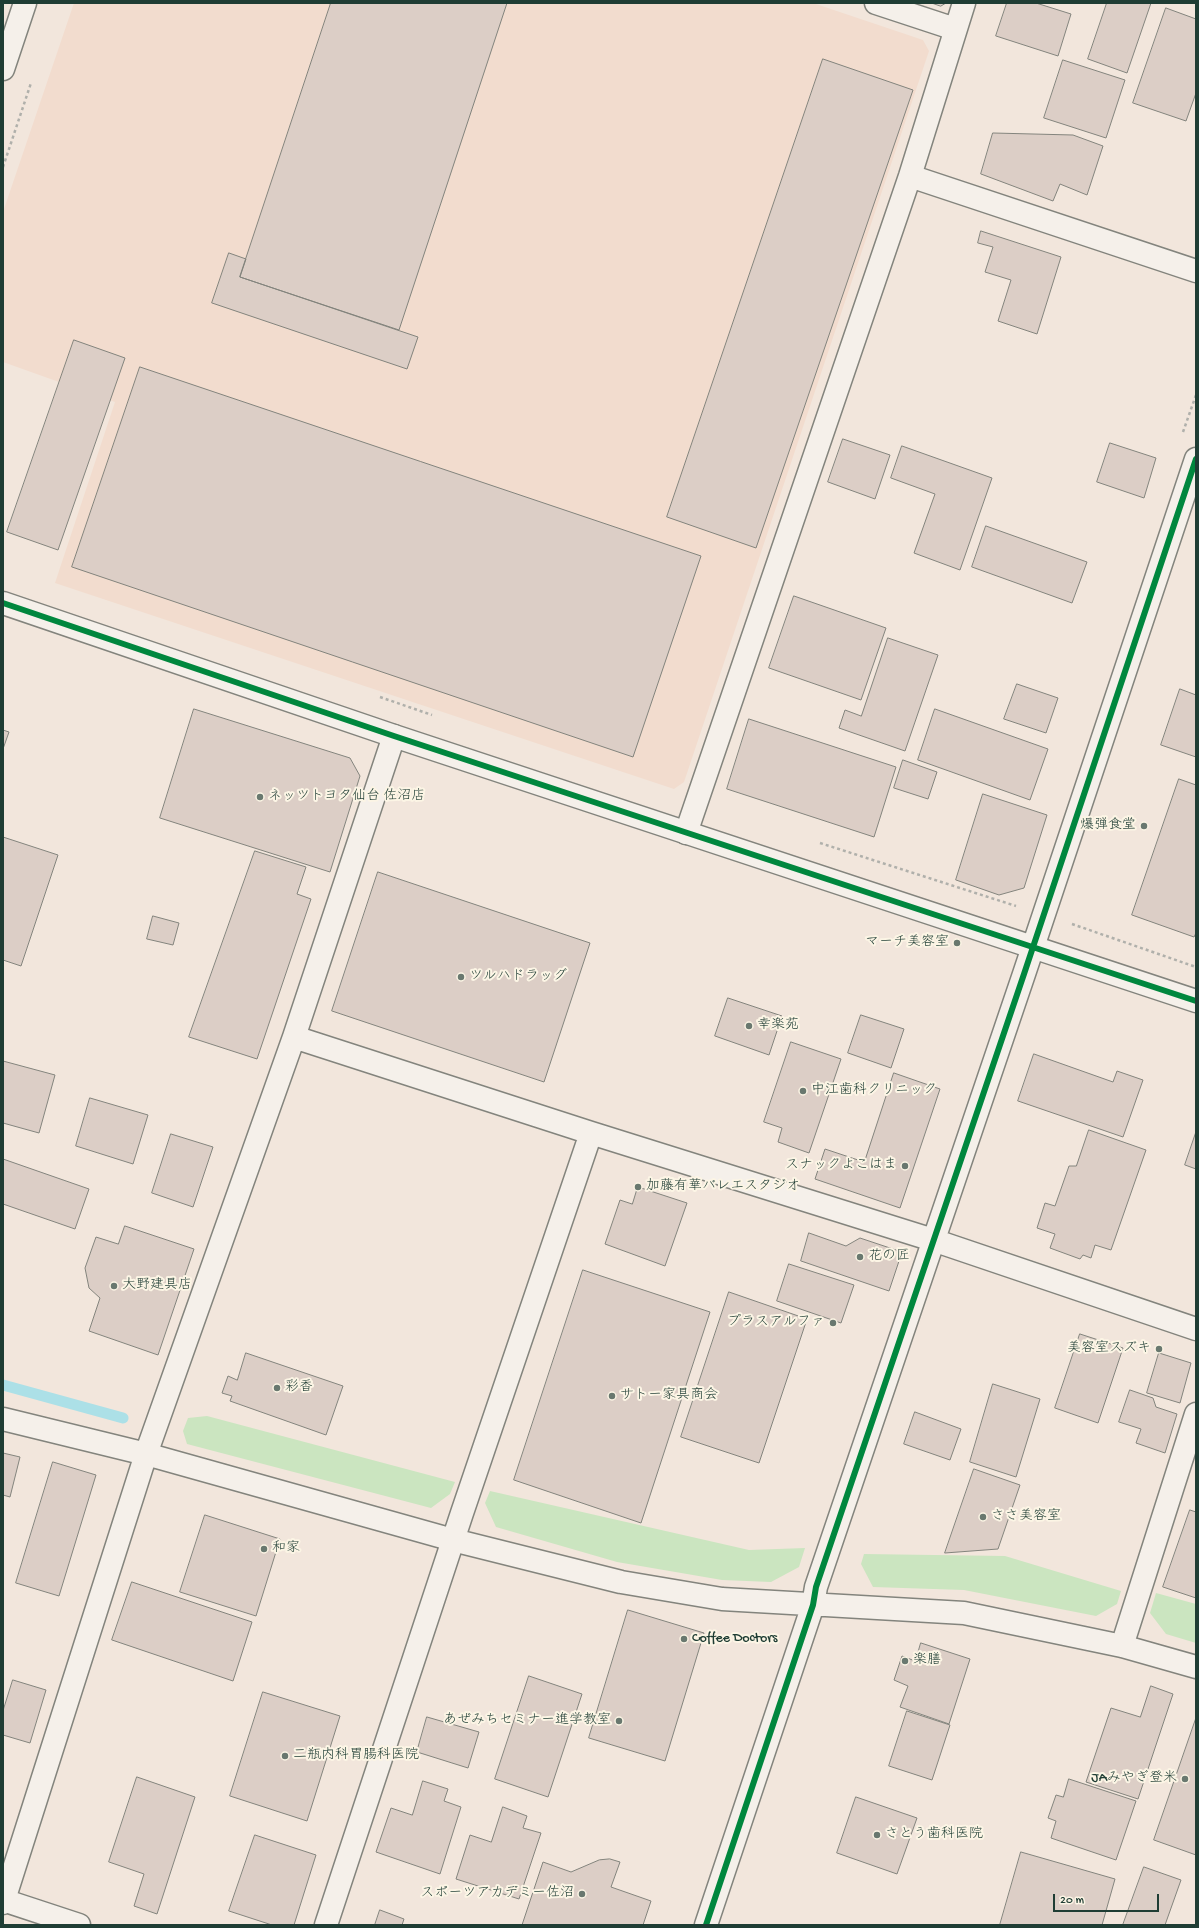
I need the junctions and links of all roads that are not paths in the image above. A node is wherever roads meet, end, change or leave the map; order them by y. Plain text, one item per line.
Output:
1 (25, 3) edge
2 (876, 3) edge
3 (964, 3) edge
4 (955, 29) junction
5 (3, 69) edge
6 (910, 176) junction
7 (1196, 271) edge
8 (1196, 459) edge
9 (3, 603) edge
10 (394, 736) junction
11 (686, 833) junction
12 (1033, 947) junction
13 (1196, 1001) edge
14 (294, 1037) junction
15 (591, 1133) junction
16 (933, 1240) junction
17 (1196, 1329) edge
18 (1196, 1414) edge
19 (3, 1419) edge
20 (146, 1454) junction
21 (453, 1540) junction
22 (813, 1605) junction
23 (1122, 1646) junction
24 (1196, 1667) edge
25 (3, 1901) edge
26 (79, 1925) edge
27 (326, 1925) edge
28 (706, 1925) edge

1 - 5 street
2 - 4 street
3 - 4 street
4 - 6 street
6 - 7 street
6 - 11 street
8 - 12 street
9 - 10 street
10 - 11 street
10 - 14 street
11 - 12 street
12 - 13 street
12 - 16 street
14 - 15 street
14 - 20 street
15 - 16 street
15 - 21 street
16 - 17 street
16 - 22 street
18 - 23 street
19 - 20 street
20 - 21 street
20 - 25 street
21 - 22 street
21 - 27 street
22 - 23 street
22 - 28 street
23 - 24 street
25 - 26 street

